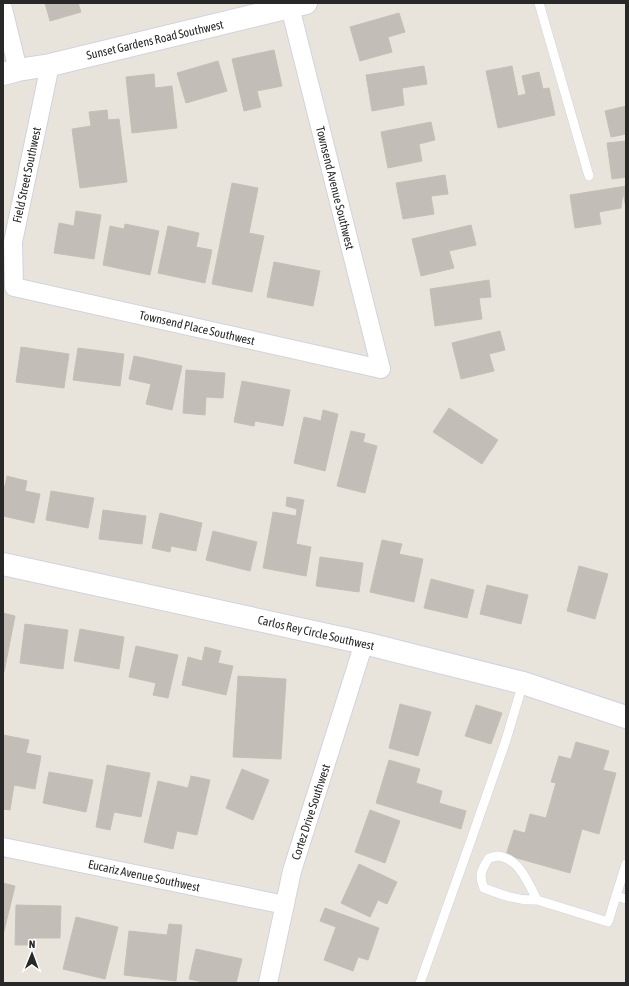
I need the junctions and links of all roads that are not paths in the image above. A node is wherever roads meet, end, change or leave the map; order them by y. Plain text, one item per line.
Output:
1 (539, 3) edge
2 (298, 5) edge
3 (3, 9) edge
4 (50, 65) junction
5 (11, 72) edge
6 (589, 176) dead end
7 (14, 287) joint
8 (381, 369) joint
9 (3, 564) edge
10 (364, 643) junction
11 (523, 683) junction
12 (626, 717) edge
13 (3, 847) edge
14 (626, 864) edge
15 (616, 896) junction
16 (626, 899) edge
17 (537, 900) junction
18 (284, 905) junction
19 (268, 983) edge
20 (420, 983) edge

1 - 6 lane
2 - 4 street, Sunset Gardens Road Southwest
2 - 8 street, Townsend Avenue Southwest
3 - 5 street
4 - 5 street, Sunset Gardens Road Southwest
4 - 7 street, Field Street Southwest
7 - 8 street, Townsend Place Southwest
9 - 10 street, Carlos Rey Circle Southwest
10 - 11 street, Carlos Rey Circle Southwest
10 - 18 street, Cortez Drive Southwest
11 - 12 street, Carlos Rey Circle Southwest
11 - 20 lane
13 - 18 street, Eucariz Avenue Southwest
14 - 15 lane
15 - 16 lane
15 - 17 lane
17 - 17 lane
18 - 19 street, Cortez Drive Southwest

